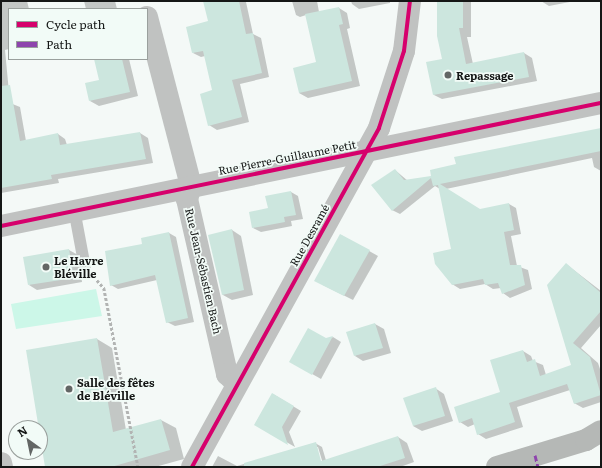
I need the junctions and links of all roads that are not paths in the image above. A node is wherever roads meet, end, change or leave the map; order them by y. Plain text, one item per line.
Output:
1 (410, 1) edge
2 (148, 21) edge
3 (601, 103) edge
4 (369, 150) junction
5 (190, 186) junction
6 (74, 209) junction
7 (1, 226) edge
8 (85, 268) road end
9 (236, 383) junction
10 (596, 436) edge
11 (1, 463) edge
12 (2, 467) edge
13 (192, 467) edge
14 (497, 467) edge

1 - 4 street, Rue Desramé
2 - 5 street, Rue Jean-Sébastien Bach
3 - 4 street, Rue Pierre-Guillaume Petit
4 - 5 street, Rue Pierre-Guillaume Petit
4 - 9 street, Rue Desramé
5 - 6 street, Rue Pierre-Guillaume Petit
5 - 9 street, Rue Jean-Sébastien Bach
6 - 7 street, Rue Pierre-Guillaume Petit
6 - 8 lane
9 - 13 street, Rue Desramé
10 - 14 street
11 - 12 street

